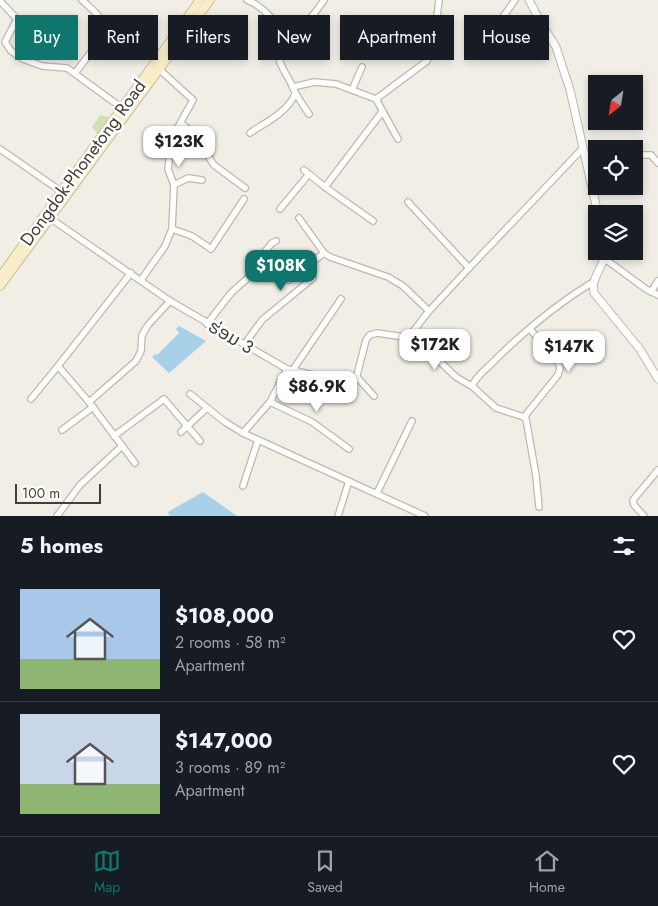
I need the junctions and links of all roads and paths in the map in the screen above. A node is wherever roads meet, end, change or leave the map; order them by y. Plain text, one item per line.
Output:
1 (82, 0) edge
2 (200, 0) edge
3 (210, 0) edge
4 (247, 0) edge
5 (324, 0) edge
6 (439, 0) edge
7 (515, 0) edge
8 (529, 0) edge
9 (0, 1) edge
10 (268, 15) edge
11 (314, 15) edge
12 (437, 15) edge
13 (504, 15) edge
14 (537, 15) edge
15 (549, 36) edge
16 (280, 60) edge
17 (428, 60) edge
18 (362, 67) dead end
19 (159, 69) junction
20 (75, 74) junction
21 (352, 90) junction
22 (294, 91) junction
23 (376, 99) junction
24 (122, 108) junction
25 (382, 112) junction
26 (309, 114) dead end
27 (181, 123) junction
28 (250, 133) dead end
29 (398, 139) dead end
30 (583, 148) junction
31 (0, 150) edge
32 (643, 155) edge
33 (586, 159) joint
34 (658, 163) edge
35 (202, 180) dead end
36 (174, 185) junction
37 (325, 187) junction
38 (245, 188) dead end
39 (62, 192) junction
40 (244, 199) dead end
41 (408, 202) dead end
42 (596, 205) edge
43 (280, 209) dead end
44 (48, 216) junction
45 (299, 218) dead end
46 (373, 221) dead end
47 (172, 228) junction
48 (276, 241) dead end
49 (324, 253) junction
50 (603, 260) edge
51 (611, 260) edge
52 (469, 268) junction
53 (131, 273) junction
54 (0, 277) edge
55 (314, 278) dead end
56 (140, 280) junction
57 (289, 280) dead end
58 (658, 281) edge
59 (593, 282) junction
60 (0, 286) edge
61 (651, 292) junction
62 (658, 295) edge
63 (340, 298) dead end
64 (170, 301) junction
65 (429, 311) junction
66 (207, 324) junction
67 (530, 329) junction
68 (411, 334) junction
69 (244, 345) junction
70 (58, 366) junction
71 (290, 370) junction
72 (356, 376) junction
73 (658, 379) edge
74 (473, 387) junction
75 (190, 394) dead end
76 (374, 396) dead end
77 (30, 399) dead end
78 (270, 402) junction
79 (91, 404) junction
80 (207, 408) junction
81 (524, 417) junction
82 (412, 421) dead end
83 (187, 426) junction
84 (62, 430) dead end
85 (181, 432) dead end
86 (243, 433) junction
87 (114, 436) junction
88 (258, 440) junction
89 (200, 441) dead end
90 (122, 446) junction
91 (349, 449) dead end
92 (136, 463) dead end
93 (658, 470) edge
94 (349, 481) junction
95 (243, 486) dead end
96 (377, 493) junction
97 (539, 507) dead end
98 (57, 516) edge
99 (338, 516) edge
100 (424, 516) edge
101 (644, 516) edge

1 - 20 street
2 - 24 main road, Dongdok-Phonetong Road
3 - 19 main road, Dongdok-Phonetong Road
4 - 10 street
5 - 11 street
6 - 12 street
7 - 13 street
8 - 14 street
9 - 20 street
15 - 30 street
16 - 22 street
17 - 23 street
18 - 21 street
19 - 27 street
19 - 44 main road, Dongdok-Phonetong Road
20 - 24 street
21 - 22 street
21 - 23 street
22 - 26 street
22 - 28 street
23 - 25 street
24 - 39 main road, Dongdok-Phonetong Road
25 - 29 street
25 - 37 street
27 - 36 street
27 - 38 street
30 - 33 street
30 - 52 street
31 - 39 street
32 - 34 street
33 - 42 street
35 - 36 street
36 - 47 street
37 - 43 street
37 - 46 street
39 - 44 main road, Dongdok-Phonetong Road
40 - 47 street
41 - 52 street
44 - 53 street, ຮ່ອມ 3
44 - 54 main road, Dongdok-Phonetong Road
44 - 60 main road, Dongdok-Phonetong Road
45 - 49 street
47 - 56 street
48 - 66 street
49 - 57 street
49 - 65 street
50 - 59 street
51 - 61 street
52 - 65 street
53 - 56 street, ຮ່ອມ 3
53 - 70 street
55 - 69 street
56 - 64 street, ຮ່ອມ 3
58 - 61 street
59 - 67 street
59 - 73 street
61 - 62 street
63 - 71 street
64 - 66 street, ຮ່ອມ 3
64 - 79 street
65 - 68 street
66 - 69 street, ຮ່ອມ 3
67 - 74 street
67 - 81 street
68 - 72 street
68 - 74 street
69 - 71 street, ຮ່ອມ 3
70 - 77 street
70 - 79 street
71 - 72 street, ຮ່ອມ 3
71 - 78 street
72 - 76 street
74 - 81 street
75 - 80 street
78 - 86 street
78 - 91 street
79 - 84 street
79 - 87 street
80 - 83 street
80 - 86 street
81 - 97 street
82 - 96 street
83 - 85 street
83 - 87 street
83 - 89 street
86 - 88 street
87 - 90 street
88 - 94 street
88 - 95 street
90 - 92 street
90 - 98 street
93 - 101 street
94 - 96 street
94 - 99 street
96 - 100 street

